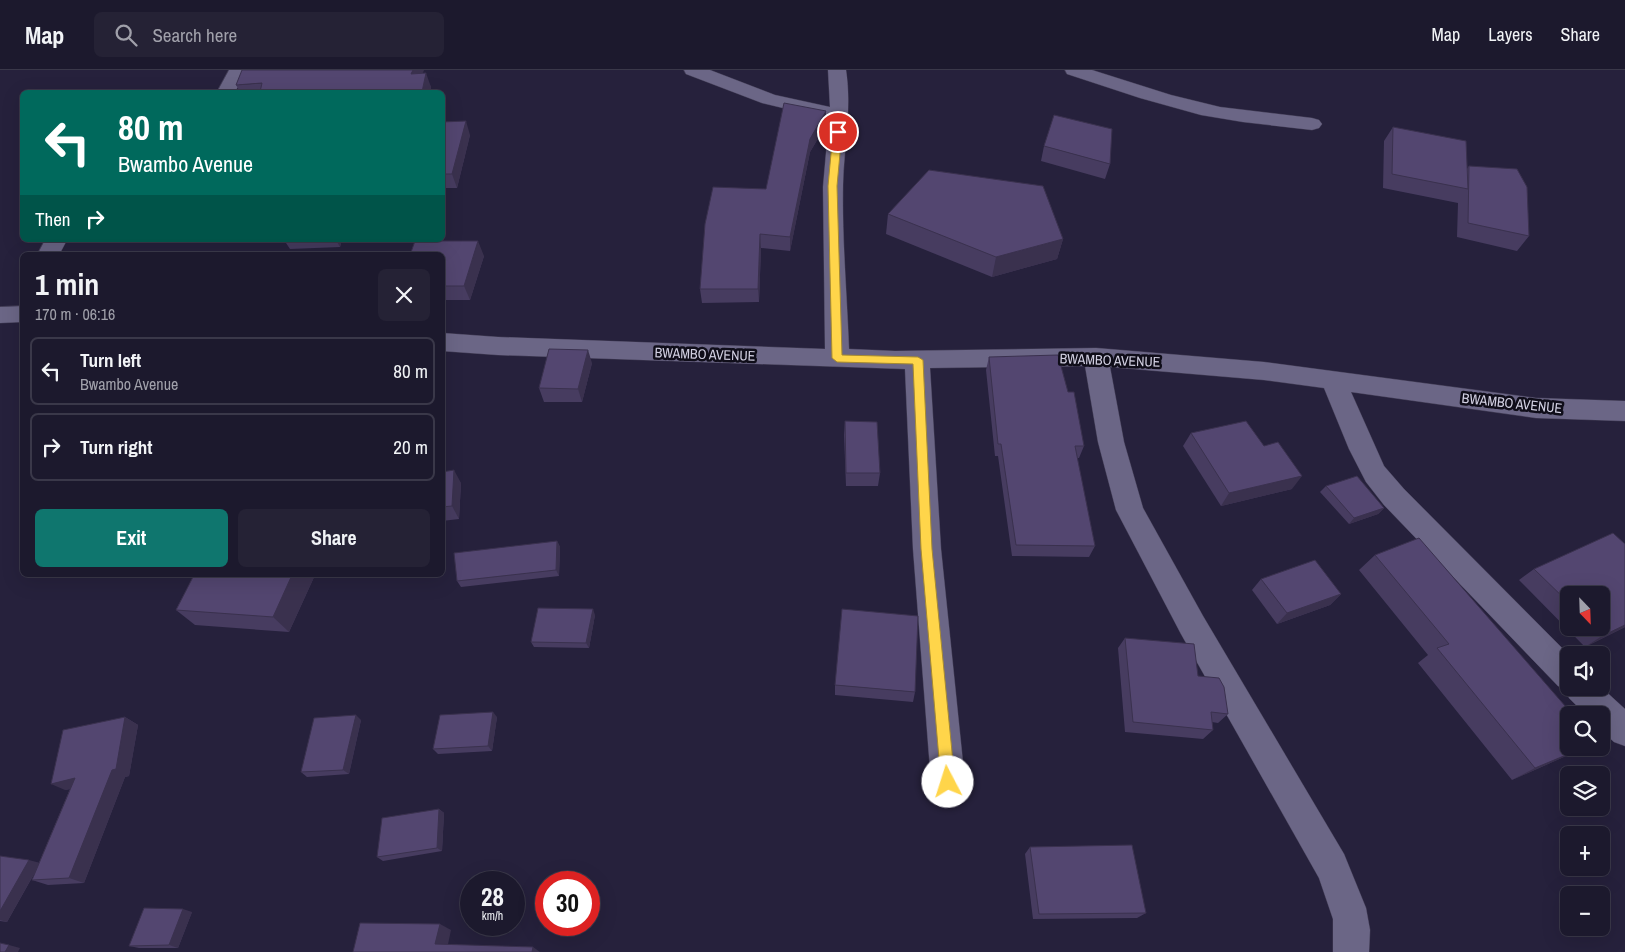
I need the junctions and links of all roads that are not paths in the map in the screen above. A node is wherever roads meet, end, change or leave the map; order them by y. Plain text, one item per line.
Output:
1 (238, 70) edge
2 (693, 70) edge
3 (837, 70) edge
4 (1074, 70) edge
5 (227, 90) edge
6 (839, 115) junction
7 (1312, 124) dead end
8 (445, 342) edge
9 (1096, 357) junction
10 (837, 358) junction
11 (918, 360) junction
12 (1333, 380) junction
13 (1625, 411) edge
14 (1560, 667) edge
15 (1588, 696) edge
16 (1625, 731) edge
17 (948, 782) dead end
18 (1350, 952) edge

1 - 5 street
2 - 6 street
3 - 6 street
4 - 7 street
6 - 10 street
8 - 10 street, BWAMBO AVENUE
9 - 11 street, BWAMBO AVENUE
9 - 12 street, BWAMBO AVENUE
9 - 18 street
10 - 11 street, BWAMBO AVENUE
11 - 17 street
12 - 13 street, BWAMBO AVENUE
12 - 14 street
15 - 16 street

